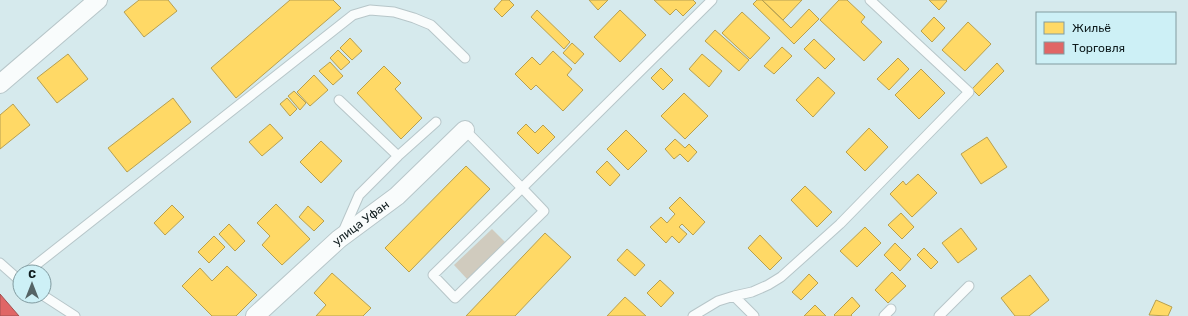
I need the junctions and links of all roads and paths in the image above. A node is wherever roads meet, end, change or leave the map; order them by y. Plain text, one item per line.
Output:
1 (98, 0) edge
2 (712, 0) edge
3 (870, 0) edge
4 (464, 58) dead end
5 (0, 84) edge
6 (339, 100) dead end
7 (436, 122) dead end
8 (465, 130) joint
9 (398, 156) junction
10 (522, 188) junction
11 (339, 238) junction
12 (0, 263) edge
13 (37, 264) edge
14 (12, 273) edge
15 (969, 286) dead end
16 (734, 296) junction
17 (52, 301) edge
18 (891, 309) dead end
19 (75, 316) edge
20 (256, 316) edge
21 (693, 316) edge
22 (754, 316) edge
23 (884, 316) edge
24 (939, 316) edge

1 - 5 street
2 - 10 lane
3 - 16 lane
4 - 13 lane
6 - 9 lane
7 - 9 lane
8 - 10 lane
8 - 11 street, улица Уфан
9 - 11 lane
10 - 10 lane
11 - 20 street, улица Уфан
12 - 14 lane
15 - 24 lane
16 - 21 lane
16 - 22 lane
17 - 19 lane
18 - 23 lane

